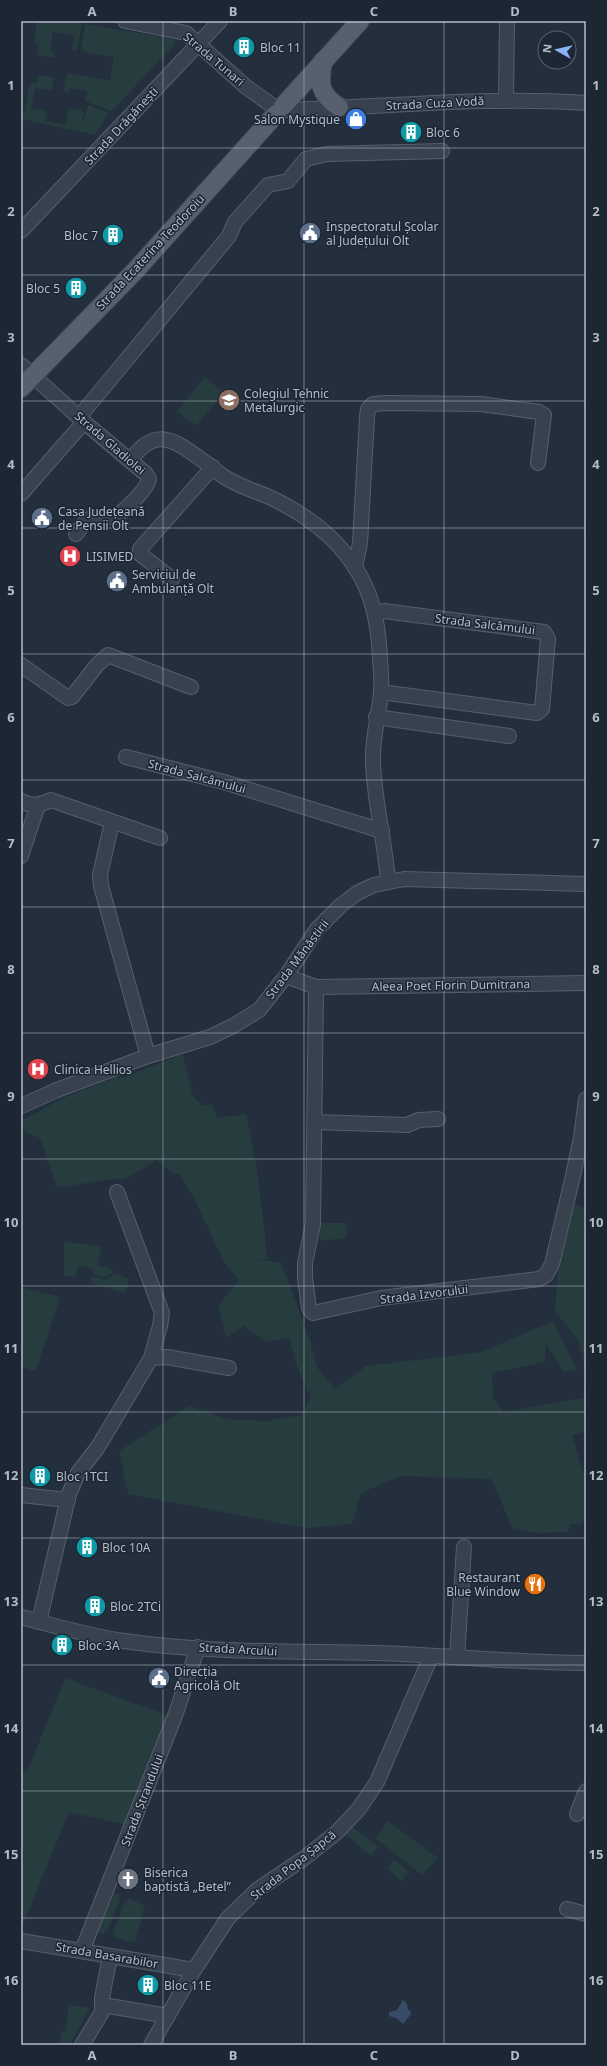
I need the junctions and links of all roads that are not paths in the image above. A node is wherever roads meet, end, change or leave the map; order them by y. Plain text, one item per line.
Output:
1 (124, 21) edge
2 (220, 21) edge
3 (360, 21) edge
4 (507, 21) edge
5 (198, 44) junction
6 (322, 61) junction
7 (506, 101) junction
8 (586, 103) edge
9 (340, 107) junction
10 (279, 109) junction
11 (442, 151) dead end
12 (21, 231) edge
13 (25, 376) edge
14 (82, 420) junction
15 (131, 460) junction
16 (538, 463) dead end
17 (213, 467) junction
18 (21, 494) edge
19 (76, 534) dead end
20 (355, 568) junction
21 (172, 580) dead end
22 (376, 614) junction
23 (21, 664) edge
24 (191, 687) dead end
25 (381, 692) junction
26 (376, 717) junction
27 (509, 736) dead end
28 (126, 757) dead end
29 (21, 801) edge
30 (38, 805) junction
31 (112, 822) junction
32 (382, 831) junction
33 (160, 838) dead end
34 (21, 856) edge
35 (388, 881) junction
36 (586, 884) edge
37 (286, 976) junction
38 (586, 983) edge
39 (316, 987) junction
40 (148, 1056) junction
41 (586, 1099) edge
42 (21, 1106) edge
43 (438, 1119) dead end
44 (315, 1122) junction
45 (583, 1140) edge
46 (117, 1192) dead end
47 (151, 1358) junction
48 (230, 1368) dead end
49 (21, 1495) edge
50 (68, 1500) junction
51 (464, 1547) dead end
52 (21, 1617) edge
53 (39, 1622) junction
54 (198, 1647) junction
55 (431, 1656) junction
56 (457, 1657) junction
57 (586, 1663) edge
58 (586, 1791) edge
59 (577, 1814) dead end
60 (567, 1909) dead end
61 (586, 1914) edge
62 (21, 1941) edge
63 (82, 1951) junction
64 (110, 1956) junction
65 (194, 1970) junction
66 (103, 2005) junction
67 (168, 2016) junction
68 (82, 2045) edge
69 (151, 2045) edge

1 - 5 street, Strada Tunari
2 - 5 street, Strada Drăgănești
3 - 6 main road, Strada Ecaterina Teodoroiu
4 - 7 street
5 - 10 street, Strada Tunari
5 - 12 street, Strada Drăgănești
6 - 9 main road
6 - 10 main road, Strada Ecaterina Teodoroiu
7 - 8 street, Strada Cuza Vodă
7 - 9 street, Strada Cuza Vodă
9 - 10 street, Strada Cuza Vodă
10 - 13 main road, Strada Ecaterina Teodoroiu
11 - 14 street
13 - 14 street, Strada Gladiolei
14 - 15 street, Strada Gladiolei
14 - 18 street
15 - 17 street
15 - 19 street, Strada Gladiolei
16 - 20 street
17 - 20 street
17 - 21 street
20 - 22 street
22 - 25 street
22 - 25 street, Strada Salcâmului
23 - 24 street
25 - 26 street
26 - 27 street
26 - 32 street
28 - 32 street, Strada Salcâmului
29 - 30 street
30 - 31 street
30 - 34 street
31 - 33 street
31 - 40 street
32 - 35 street
35 - 36 street, Strada Mănăstirii
35 - 37 street, Strada Mănăstirii
37 - 39 street
37 - 40 street, Strada Mănăstirii
38 - 39 street, Aleea Poet Florin Dumitrana
39 - 44 street, Strada Izvorului
40 - 42 street, Strada Mănăstirii
41 - 45 street, Strada Izvorului
43 - 44 street
44 - 45 street, Strada Izvorului
46 - 47 street
47 - 48 street
47 - 50 street
49 - 50 street
50 - 53 street
51 - 56 street
52 - 53 street, Strada Arcului
53 - 54 street, Strada Arcului
54 - 55 street, Strada Arcului
54 - 63 street, Strada Ștrandului
55 - 56 street, Strada Arcului
55 - 65 street, Strada Popa Șapcă
56 - 57 street, Strada Arcului
58 - 59 street
60 - 61 street
62 - 63 street, Strada Basarabilor
63 - 64 street, Strada Basarabilor
64 - 65 street, Strada Basarabilor
64 - 66 street
65 - 67 street, Strada Popa Șapcă
66 - 67 street
66 - 68 street
67 - 69 street, Strada Popa Șapcă

